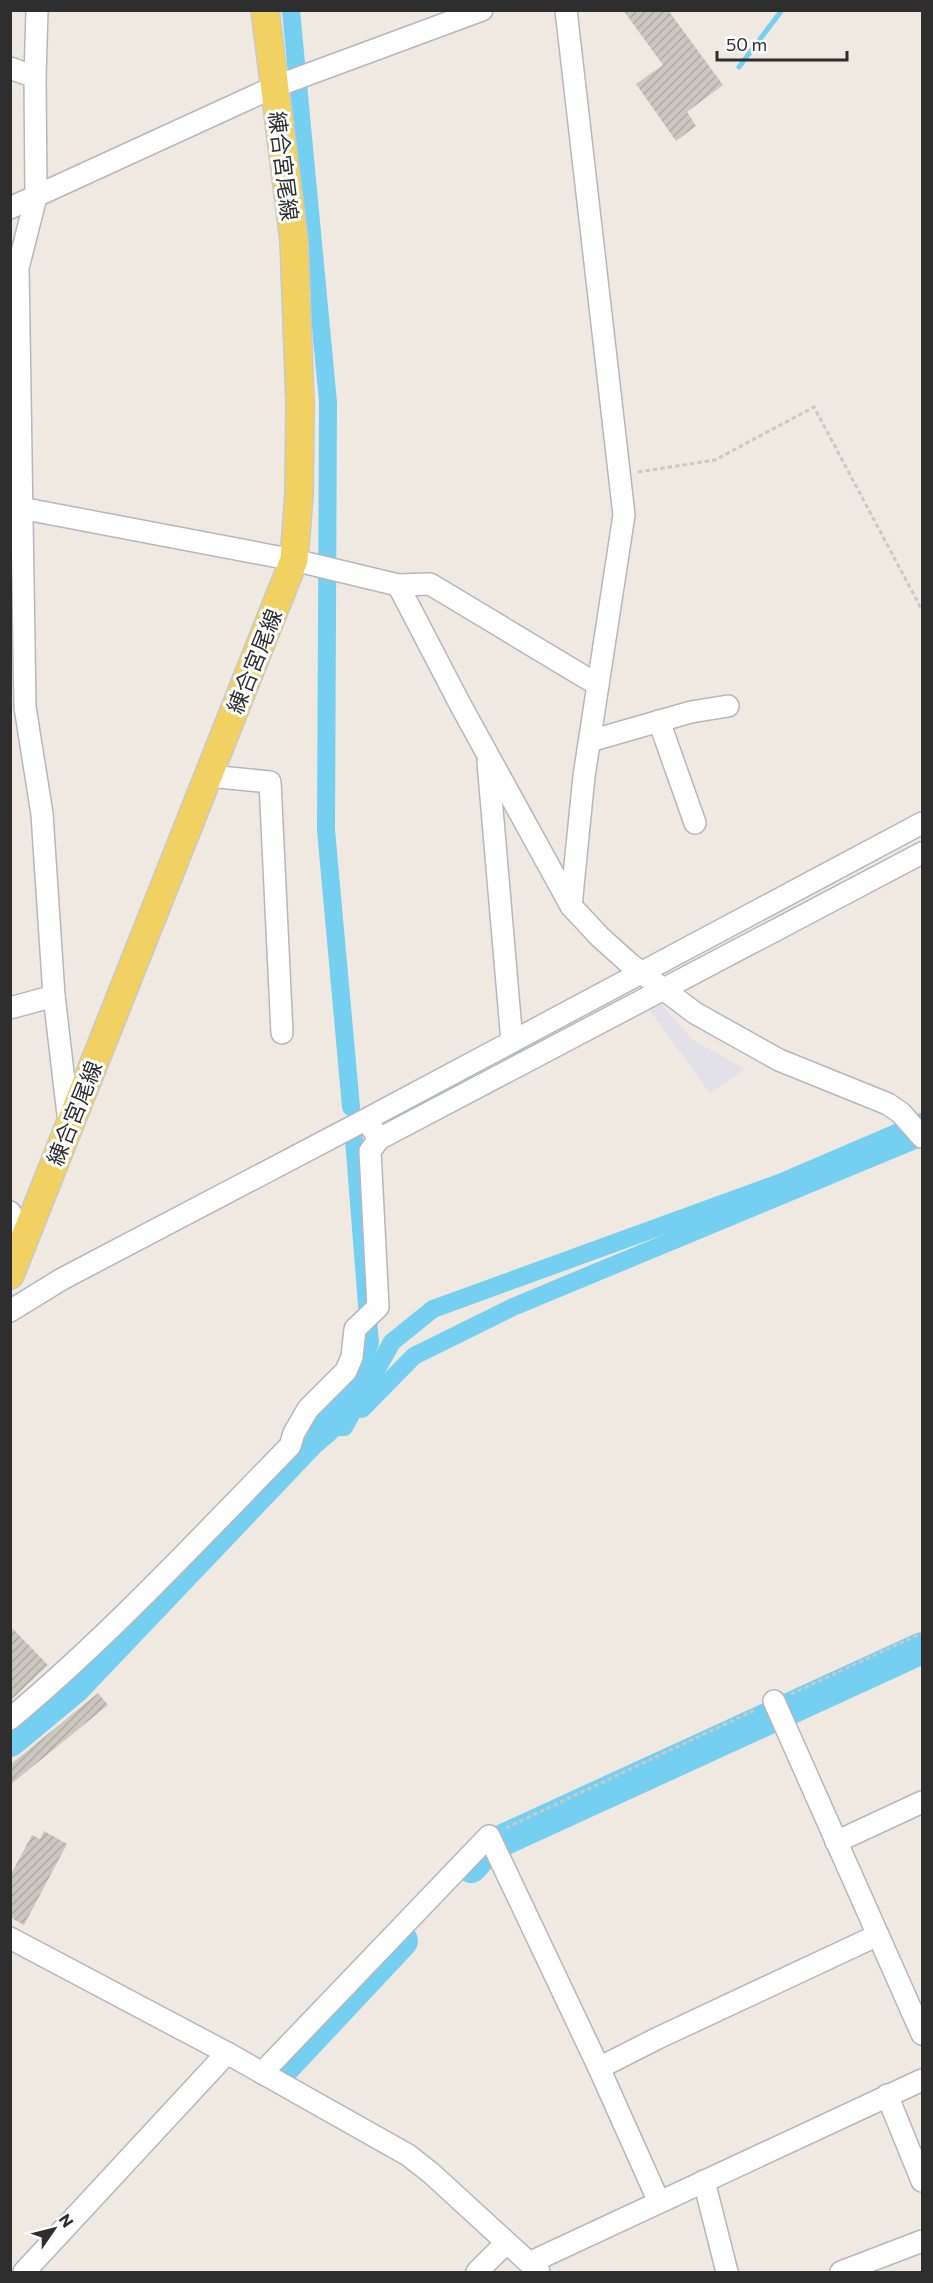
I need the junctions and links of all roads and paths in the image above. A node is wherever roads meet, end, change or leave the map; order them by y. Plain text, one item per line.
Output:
1 (38, 10) edge
2 (265, 10) edge
3 (482, 10) edge
4 (566, 10) edge
5 (10, 68) edge
6 (35, 77) junction
7 (274, 87) junction
8 (36, 196) junction
9 (10, 208) edge
10 (620, 475) junction
11 (16, 507) edge
12 (294, 560) junction
13 (399, 585) junction
14 (922, 610) edge
15 (598, 685) junction
16 (728, 706) dead end
17 (659, 721) junction
18 (590, 741) junction
19 (487, 754) junction
20 (209, 776) junction
21 (696, 823) dead end
22 (922, 823) edge
23 (922, 853) edge
24 (571, 906) junction
25 (642, 973) junction
26 (663, 989) junction
27 (54, 996) junction
28 (10, 1008) edge
29 (282, 1033) dead end
30 (512, 1042) junction
31 (367, 1119) junction
32 (69, 1124) junction
33 (922, 1137) edge
34 (379, 1139) junction
35 (10, 1212) edge
36 (23, 1246) junction
37 (10, 1275) edge
38 (10, 1311) edge
39 (922, 1633) edge
40 (774, 1701) junction
41 (10, 1719) edge
42 (922, 1802) edge
43 (489, 1836) junction
44 (836, 1842) junction
45 (878, 1935) junction
46 (10, 1938) edge
47 (922, 2034) edge
48 (227, 2053) junction
49 (599, 2068) junction
50 (262, 2073) junction
51 (922, 2080) edge
52 (887, 2095) junction
53 (704, 2181) junction
54 (922, 2181) edge
55 (659, 2202) junction
56 (922, 2241) edge
57 (506, 2243) junction
58 (534, 2268) edge
59 (24, 2272) edge
60 (477, 2272) edge
61 (727, 2272) edge
62 (841, 2272) edge

1 - 6 street
2 - 7 main road, 練合宮尾線
3 - 7 street
4 - 10 street
5 - 6 street
6 - 8 street
7 - 8 street
7 - 12 main road, 練合宮尾線
8 - 9 street
8 - 11 street
10 - 14 path
10 - 15 street
11 - 12 street
11 - 27 street
12 - 13 street
12 - 20 main road, 練合宮尾線
13 - 15 street
13 - 19 street
15 - 18 street
16 - 17 street
17 - 18 street
17 - 21 street
18 - 24 street
19 - 24 street
19 - 30 street
20 - 29 street
20 - 32 main road, 練合宮尾線
22 - 25 street
23 - 26 street
24 - 25 street
25 - 26 street
25 - 30 street
26 - 33 street
26 - 34 street
27 - 28 street
27 - 32 street
30 - 31 street
31 - 34 street
31 - 38 street
32 - 36 main road, 練合宮尾線
34 - 41 street
35 - 36 street
36 - 37 main road, 練合宮尾線
39 - 40 path
40 - 43 path
40 - 44 street
42 - 44 street
43 - 49 street
43 - 50 street
44 - 45 street
45 - 47 street
45 - 49 street
46 - 48 street
48 - 50 street
48 - 59 street
49 - 55 street
50 - 57 street
51 - 52 street
52 - 53 street
52 - 54 street
53 - 55 street
53 - 61 street
55 - 58 street
56 - 62 street
57 - 58 street
57 - 60 street

